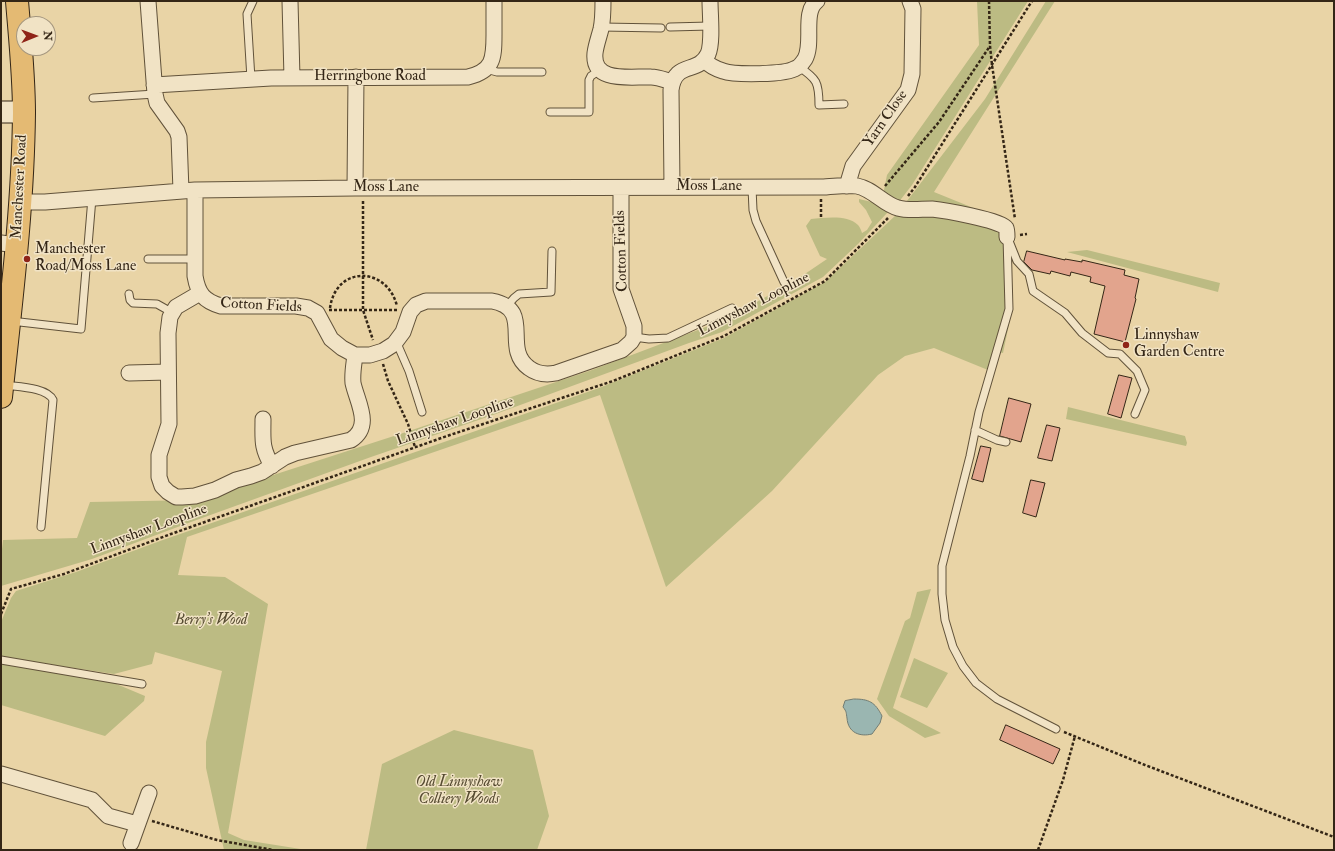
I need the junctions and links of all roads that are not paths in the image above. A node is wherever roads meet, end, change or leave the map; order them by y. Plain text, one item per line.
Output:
1 (17, 1) edge
2 (148, 1) edge
3 (253, 1) edge
4 (290, 1) edge
5 (494, 1) edge
6 (603, 1) edge
7 (710, 1) edge
8 (817, 1) edge
9 (910, 1) edge
10 (710, 26) junction
11 (602, 27) junction
12 (670, 27) dead end
13 (661, 28) dead end
14 (704, 60) junction
15 (798, 66) junction
16 (486, 69) junction
17 (600, 70) junction
18 (542, 72) dead end
19 (356, 77) junction
20 (292, 78) junction
21 (251, 79) junction
22 (672, 82) junction
23 (154, 89) junction
24 (93, 98) dead end
25 (844, 104) dead end
26 (1, 112) edge
27 (24, 112) junction
28 (550, 112) dead end
29 (847, 186) junction
30 (672, 187) junction
31 (359, 188) junction
32 (621, 188) junction
33 (752, 188) junction
34 (188, 190) junction
35 (92, 198) junction
36 (20, 202) junction
37 (1012, 231) junction
38 (9, 244) edge
39 (552, 251) dead end
40 (148, 259) dead end
41 (195, 259) junction
42 (784, 282) dead end
43 (200, 292) junction
44 (129, 294) dead end
45 (507, 306) junction
46 (732, 308) dead end
47 (173, 313) junction
48 (9, 321) junction
49 (634, 337) junction
50 (396, 341) junction
51 (355, 354) junction
52 (168, 372) junction
53 (129, 373) dead end
54 (2, 391) edge
55 (422, 412) dead end
56 (1135, 414) dead end
57 (263, 419) dead end
58 (975, 430) junction
59 (1006, 442) dead end
60 (272, 466) junction
61 (41, 527) dead end
62 (1, 660) edge
63 (142, 684) dead end
64 (1056, 729) dead end
65 (1, 774) edge
66 (149, 793) dead end
67 (139, 821) junction
68 (131, 843) dead end

1 - 27 main road, Manchester Road
2 - 23 street
3 - 21 lane
4 - 20 street
5 - 16 street
6 - 11 street
7 - 10 street
8 - 15 street
9 - 29 street, Yarn Close
10 - 12 lane
10 - 14 street
11 - 13 lane
11 - 17 street
14 - 15 street
14 - 22 street
15 - 25 lane
16 - 18 lane
16 - 19 street, Herringbone Road
17 - 22 street
17 - 28 lane
19 - 20 street, Herringbone Road
19 - 31 street
20 - 21 street, Herringbone Road
21 - 23 street, Herringbone Road
22 - 30 street
23 - 24 lane
23 - 34 street, Cotton Fields
26 - 27 street
27 - 36 main road, Manchester Road
29 - 33 street, Moss Lane
29 - 37 street, Moss Lane
30 - 32 street, Moss Lane
30 - 33 street, Moss Lane
31 - 32 street, Moss Lane
31 - 34 street, Moss Lane
32 - 49 street, Cotton Fields
33 - 42 lane, Moss Lane
34 - 35 street, Moss Lane
34 - 41 street, Cotton Fields
35 - 36 street, Moss Lane
35 - 48 lane
36 - 38 main road, Manchester Road
37 - 56 lane
37 - 58 lane
38 - 48 main road, Manchester Road
39 - 45 lane
40 - 41 lane
41 - 43 street, Cotton Fields
43 - 47 street
43 - 51 street, Cotton Fields
44 - 47 lane
45 - 49 street
45 - 50 street
46 - 49 lane
47 - 52 street
48 - 54 main road, Manchester Road
50 - 51 street
50 - 55 lane
51 - 60 street
52 - 53 street
52 - 60 street
54 - 61 lane
57 - 60 street
58 - 59 lane
58 - 64 lane
62 - 63 lane
65 - 67 street
66 - 67 street
67 - 68 street

